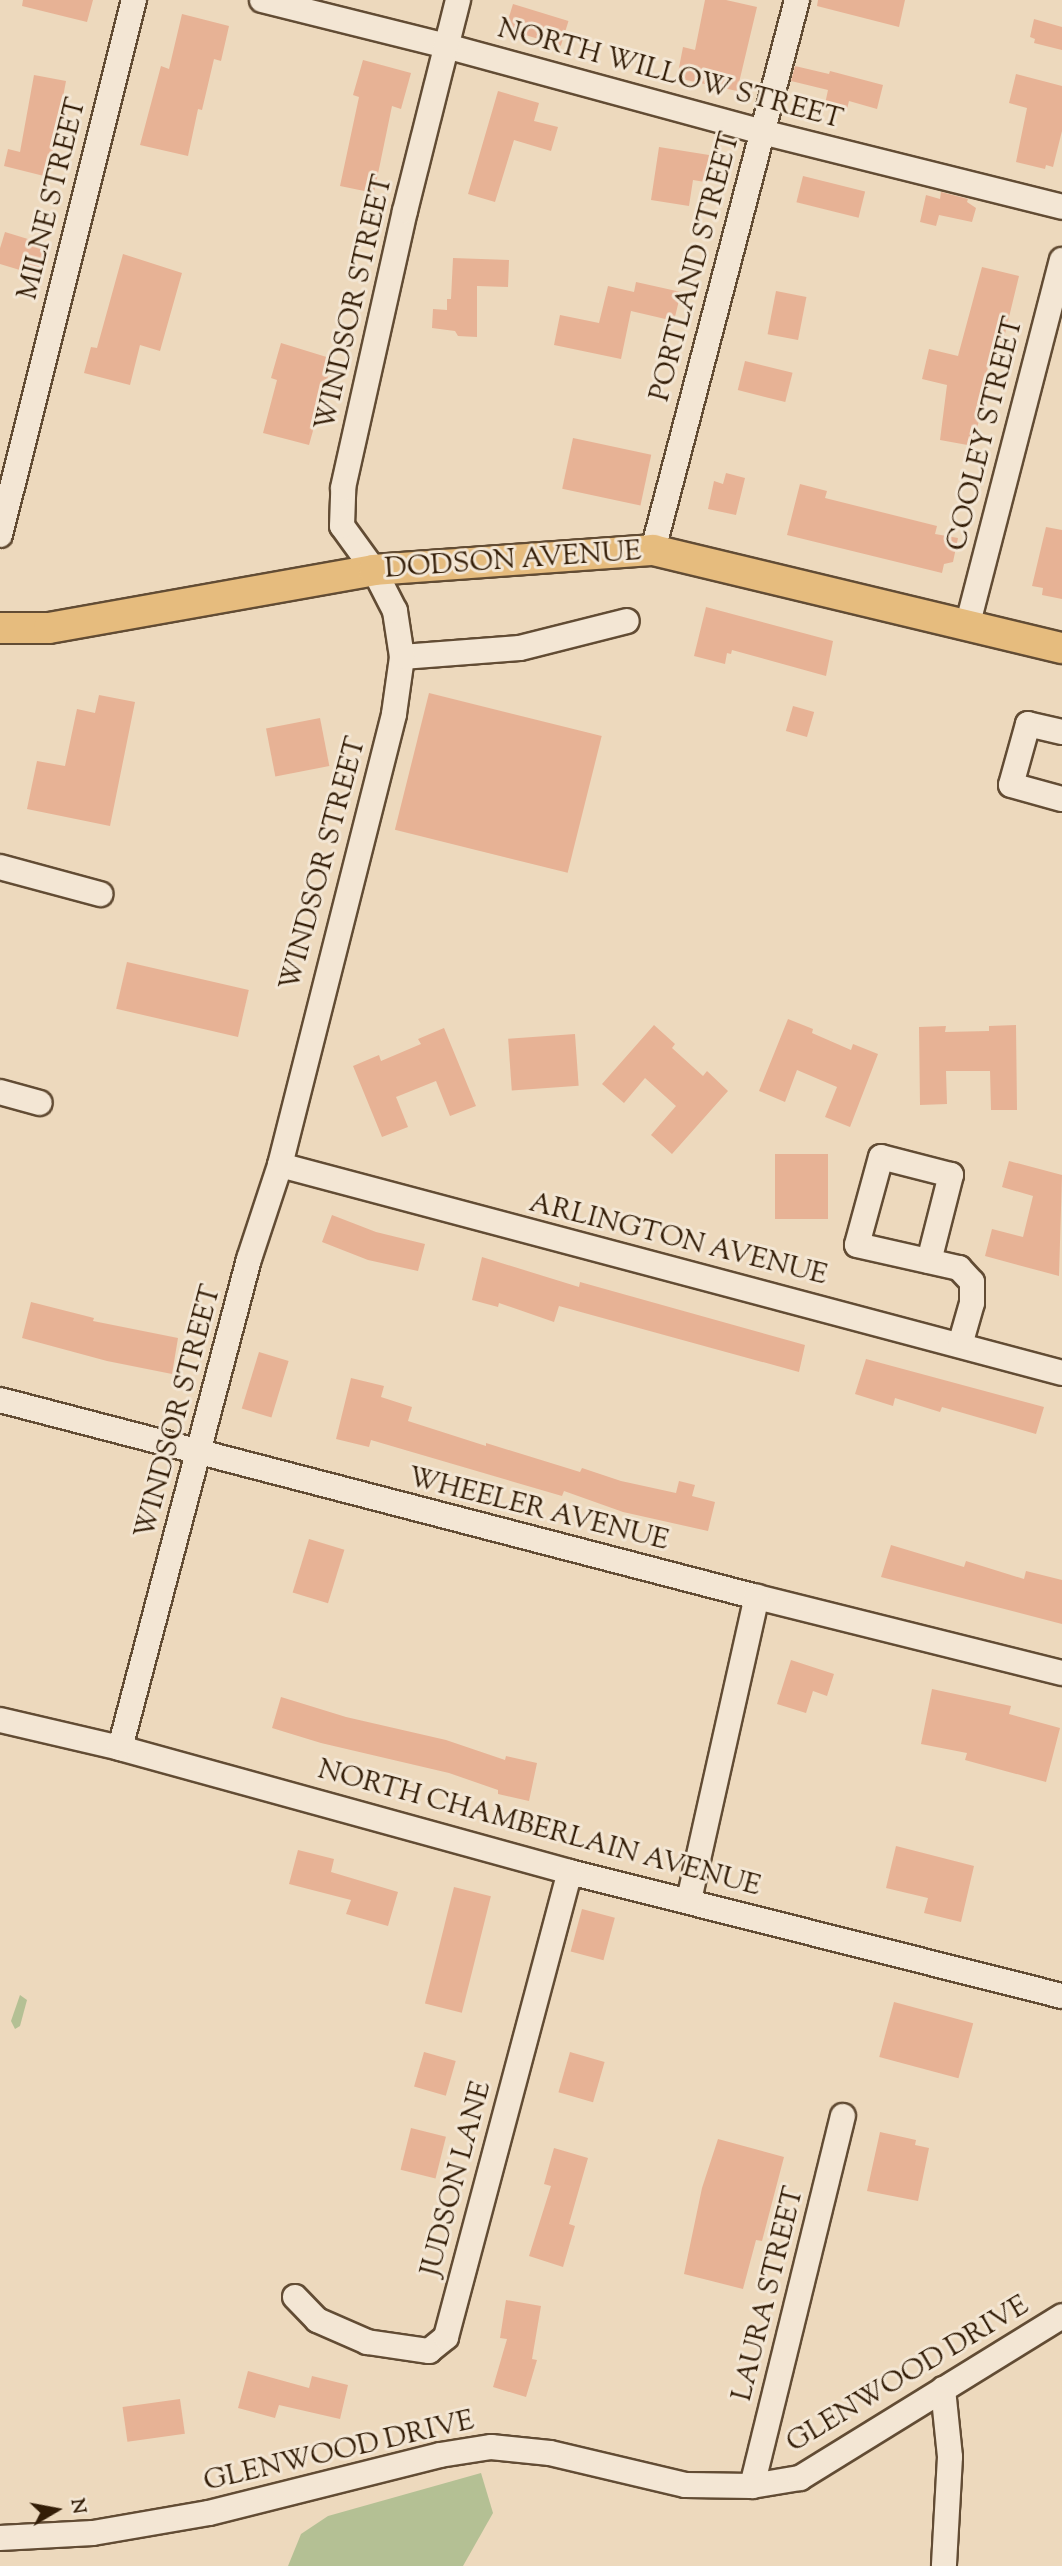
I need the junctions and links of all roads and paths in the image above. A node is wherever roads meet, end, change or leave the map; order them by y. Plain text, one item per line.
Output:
1 (134, 0) edge
2 (262, 0) edge
3 (458, 0) edge
4 (797, 0) edge
5 (446, 46) junction
6 (762, 132) junction
7 (1062, 207) edge
8 (1062, 260) edge
9 (0, 535) edge
10 (653, 550) junction
11 (374, 570) junction
12 (627, 621) dead end
13 (968, 623) junction
14 (0, 628) edge
15 (1062, 648) edge
16 (402, 657) junction
17 (1062, 732) edge
18 (1062, 799) edge
19 (0, 867) edge
20 (100, 894) dead end
21 (0, 1092) edge
22 (40, 1103) dead end
23 (280, 1165) junction
24 (929, 1261) junction
25 (960, 1345) junction
26 (1062, 1373) edge
27 (0, 1400) edge
28 (200, 1454) junction
29 (757, 1597) junction
30 (1062, 1673) edge
31 (0, 1720) edge
32 (120, 1748) junction
33 (570, 1872) junction
34 (689, 1900) junction
35 (1062, 1996) edge
36 (843, 2116) dead end
37 (295, 2297) dead end
38 (1062, 2316) edge
39 (943, 2389) junction
40 (752, 2486) junction
41 (0, 2538) edge
42 (944, 2566) edge

1 - 9 street, MILNE STREET
2 - 5 street, NORTH WILLOW STREET
3 - 5 street, WINDSOR STREET
4 - 6 street, PORTLAND STREET
5 - 6 street, NORTH WILLOW STREET
5 - 11 street, WINDSOR STREET
6 - 7 street, NORTH WILLOW STREET
6 - 10 street, PORTLAND STREET
8 - 13 street, COOLEY STREET
10 - 11 main road, DODSON AVENUE
10 - 13 main road, DODSON AVENUE
11 - 14 main road, DODSON AVENUE
11 - 16 street, WINDSOR STREET
12 - 16 street
13 - 15 main road, DODSON AVENUE
16 - 23 street, WINDSOR STREET
17 - 18 street
19 - 20 street
21 - 22 street
23 - 25 street, ARLINGTON AVENUE
23 - 28 street, WINDSOR STREET
24 - 24 street
24 - 25 street
25 - 26 street, ARLINGTON AVENUE
27 - 28 street, WHEELER AVENUE
28 - 29 street, WHEELER AVENUE
28 - 32 street, WINDSOR STREET
29 - 30 street, WHEELER AVENUE
29 - 34 street
31 - 32 street, NORTH CHAMBERLAIN AVENUE
32 - 33 street, NORTH CHAMBERLAIN AVENUE
33 - 34 street, NORTH CHAMBERLAIN AVENUE
33 - 37 street, JUDSON LANE
34 - 35 street, NORTH CHAMBERLAIN AVENUE
36 - 40 street, LAURA STREET
38 - 39 street, GLENWOOD DRIVE
39 - 40 street, GLENWOOD DRIVE
39 - 42 street
40 - 41 street, GLENWOOD DRIVE

